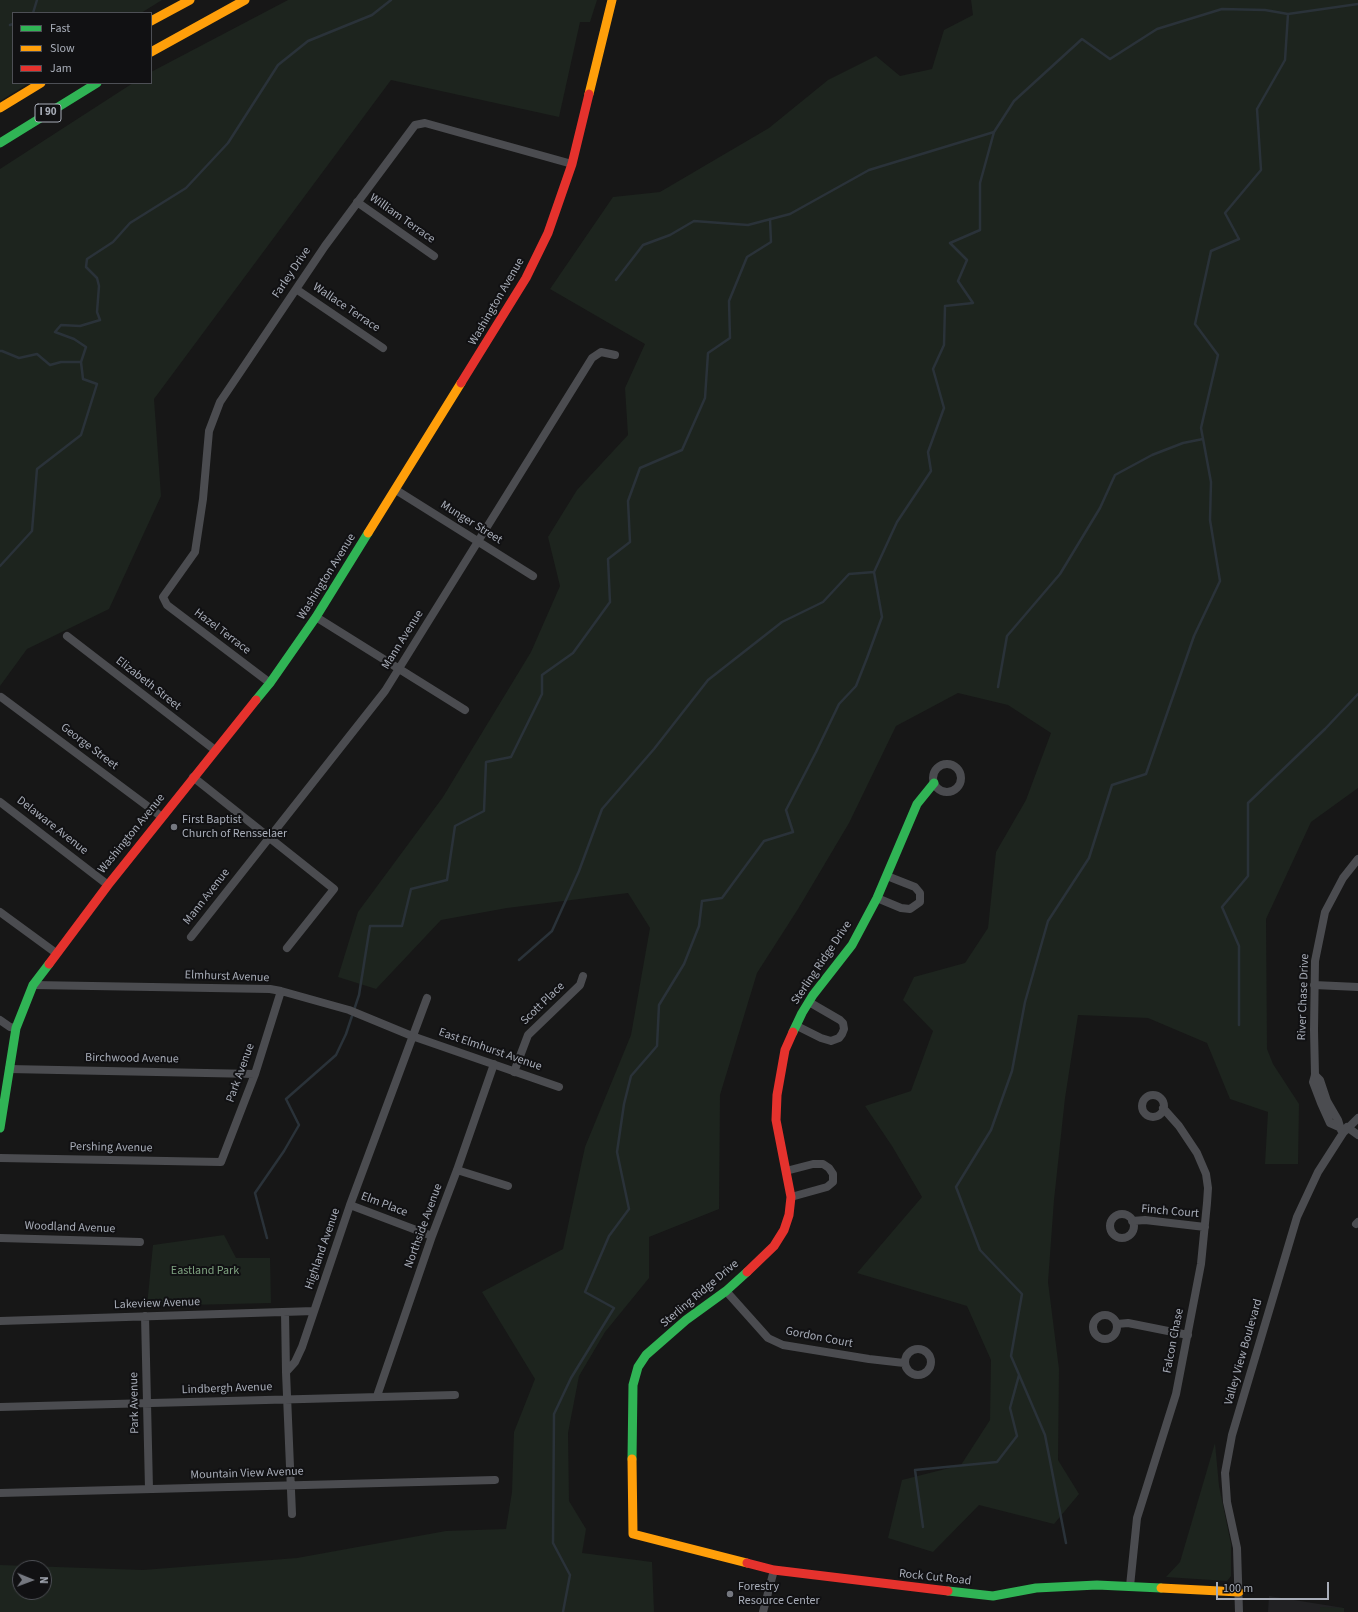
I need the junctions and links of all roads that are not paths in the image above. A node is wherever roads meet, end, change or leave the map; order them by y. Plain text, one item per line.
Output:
1 (190, 0) edge
2 (244, 0) edge
3 (612, 0) edge
4 (152, 20) edge
5 (152, 51) edge
6 (26, 84) edge
7 (39, 84) edge
8 (95, 84) edge
9 (7, 93) dead end
10 (0, 108) edge
11 (0, 143) edge
12 (572, 164) junction
13 (357, 202) junction
14 (434, 256) dead end
15 (296, 289) junction
16 (383, 348) dead end
17 (615, 355) dead end
18 (396, 490) junction
19 (478, 541) junction
20 (533, 576) dead end
21 (163, 597) joint
22 (316, 617) junction
23 (67, 636) dead end
24 (400, 668) junction
25 (270, 683) junction
26 (1, 697) dead end
27 (465, 710) dead end
28 (215, 750) junction
29 (193, 777) junction
30 (934, 783) dead end
31 (0, 802) edge
32 (162, 817) junction
33 (268, 838) junction
34 (1358, 859) edge
35 (887, 876) junction
36 (108, 885) junction
37 (878, 898) junction
38 (0, 912) edge
39 (192, 937) dead end
40 (287, 948) dead end
41 (56, 953) junction
42 (583, 976) dead end
43 (33, 985) junction
44 (1314, 985) junction
45 (1358, 986) edge
46 (281, 991) junction
47 (427, 998) dead end
48 (809, 1002) junction
49 (0, 1020) edge
50 (796, 1026) junction
51 (16, 1028) junction
52 (412, 1036) junction
53 (494, 1064) junction
54 (9, 1069) junction
55 (514, 1072) junction
56 (255, 1074) junction
57 (3, 1086) edge
58 (559, 1087) dead end
59 (1163, 1108) dead end
60 (1358, 1118) edge
61 (0, 1128) edge
62 (1343, 1129) junction
63 (1358, 1135) edge
64 (0, 1158) edge
65 (221, 1162) joint
66 (457, 1170) junction
67 (786, 1171) junction
68 (508, 1186) dead end
69 (791, 1197) junction
70 (350, 1206) junction
71 (1132, 1221) dead end
72 (1205, 1227) junction
73 (432, 1236) junction
74 (0, 1238) edge
75 (140, 1242) dead end
76 (726, 1291) junction
77 (285, 1312) junction
78 (314, 1312) junction
79 (145, 1316) junction
80 (0, 1321) edge
81 (1117, 1324) dead end
82 (1188, 1335) junction
83 (904, 1363) dead end
84 (286, 1372) junction
85 (455, 1394) dead end
86 (378, 1396) junction
87 (288, 1399) junction
88 (147, 1403) junction
89 (0, 1407) edge
90 (495, 1480) dead end
91 (290, 1485) junction
92 (149, 1489) junction
93 (0, 1493) edge
94 (292, 1514) dead end
95 (633, 1534) joint
96 (774, 1570) junction
97 (1130, 1586) junction
98 (1239, 1592) junction
99 (763, 1612) edge
100 (1239, 1612) edge

1 - 4 main road
2 - 5 main road
3 - 12 main road, Washington Avenue
6 - 9 main road
7 - 10 main road, I 90
8 - 11 main road, I 90
12 - 13 street, Farley Drive
12 - 18 main road, Washington Avenue
13 - 14 street, William Terrace
13 - 15 street, Farley Drive
15 - 16 street, Wallace Terrace
15 - 21 street, Farley Drive
17 - 19 street, Mann Avenue
18 - 19 street, Munger Street
18 - 22 main road, Washington Avenue
19 - 20 street, Munger Street
19 - 24 street, Mann Avenue
21 - 25 street, Hazel Terrace
22 - 24 street
22 - 25 main road, Washington Avenue
23 - 28 street, Elizabeth Street
24 - 27 street
24 - 33 street, Mann Avenue
25 - 28 main road, Washington Avenue
26 - 32 street, George Street
28 - 29 main road, Washington Avenue
29 - 32 main road, Washington Avenue
29 - 33 street
30 - 35 main road, Sterling Ridge Drive
31 - 36 street, Delaware Avenue
32 - 36 main road, Washington Avenue
33 - 39 street, Mann Avenue
33 - 40 street
34 - 44 street, River Chase Drive
35 - 37 main road, Sterling Ridge Drive
35 - 37 street
36 - 41 main road, Washington Avenue
37 - 48 main road, Sterling Ridge Drive
38 - 41 street
41 - 43 main road, Washington Avenue
42 - 55 street, Scott Place
43 - 46 street, Elmhurst Avenue
43 - 51 main road, Washington Avenue
44 - 45 street
44 - 62 street, River Chase Drive
46 - 52 street, Elmhurst Avenue
46 - 56 street, Park Avenue
47 - 52 street, Highland Avenue
48 - 50 main road, Sterling Ridge Drive
48 - 50 street
49 - 51 street
50 - 67 main road, Sterling Ridge Drive
51 - 54 main road, Washington Avenue
52 - 53 street, East Elmhurst Avenue
52 - 70 street, Highland Avenue
53 - 55 street, East Elmhurst Avenue
53 - 66 street, Northside Avenue
54 - 56 street, Birchwood Avenue
54 - 57 main road, Washington Avenue
55 - 58 street, East Elmhurst Avenue
56 - 65 street, Park Avenue
57 - 61 main road, Washington Avenue
59 - 72 street, Falcon Chase
60 - 62 street, Valley View Boulevard
62 - 63 street
62 - 98 street, Valley View Boulevard
64 - 65 street, Pershing Avenue
66 - 68 street
66 - 73 street, Northside Avenue
67 - 69 main road, Sterling Ridge Drive
67 - 69 street
69 - 76 main road, Sterling Ridge Drive
70 - 73 street, Elm Place
70 - 78 street, Highland Avenue
71 - 72 street, Finch Court
72 - 82 street, Falcon Chase
73 - 86 street, Northside Avenue
74 - 75 street, Woodland Avenue
76 - 83 street, Gordon Court
76 - 95 main road, Sterling Ridge Drive
77 - 78 street, Lakeview Avenue
77 - 79 street, Lakeview Avenue
77 - 84 street
78 - 84 street, Highland Avenue
79 - 80 street, Lakeview Avenue
79 - 88 street, Park Avenue
81 - 82 street
82 - 97 street, Falcon Chase
84 - 87 street
85 - 86 street, Lindbergh Avenue
86 - 87 street, Lindbergh Avenue
87 - 88 street, Lindbergh Avenue
87 - 91 street
88 - 89 street, Lindbergh Avenue
88 - 92 street, Park Avenue
90 - 91 street, Mountain View Avenue
91 - 92 street, Mountain View Avenue
91 - 94 street
92 - 93 street, Mountain View Avenue
95 - 96 main road, Rock Cut Road
96 - 97 main road, Rock Cut Road
96 - 99 street
97 - 98 main road, Rock Cut Road
98 - 100 street, Valley View Boulevard

